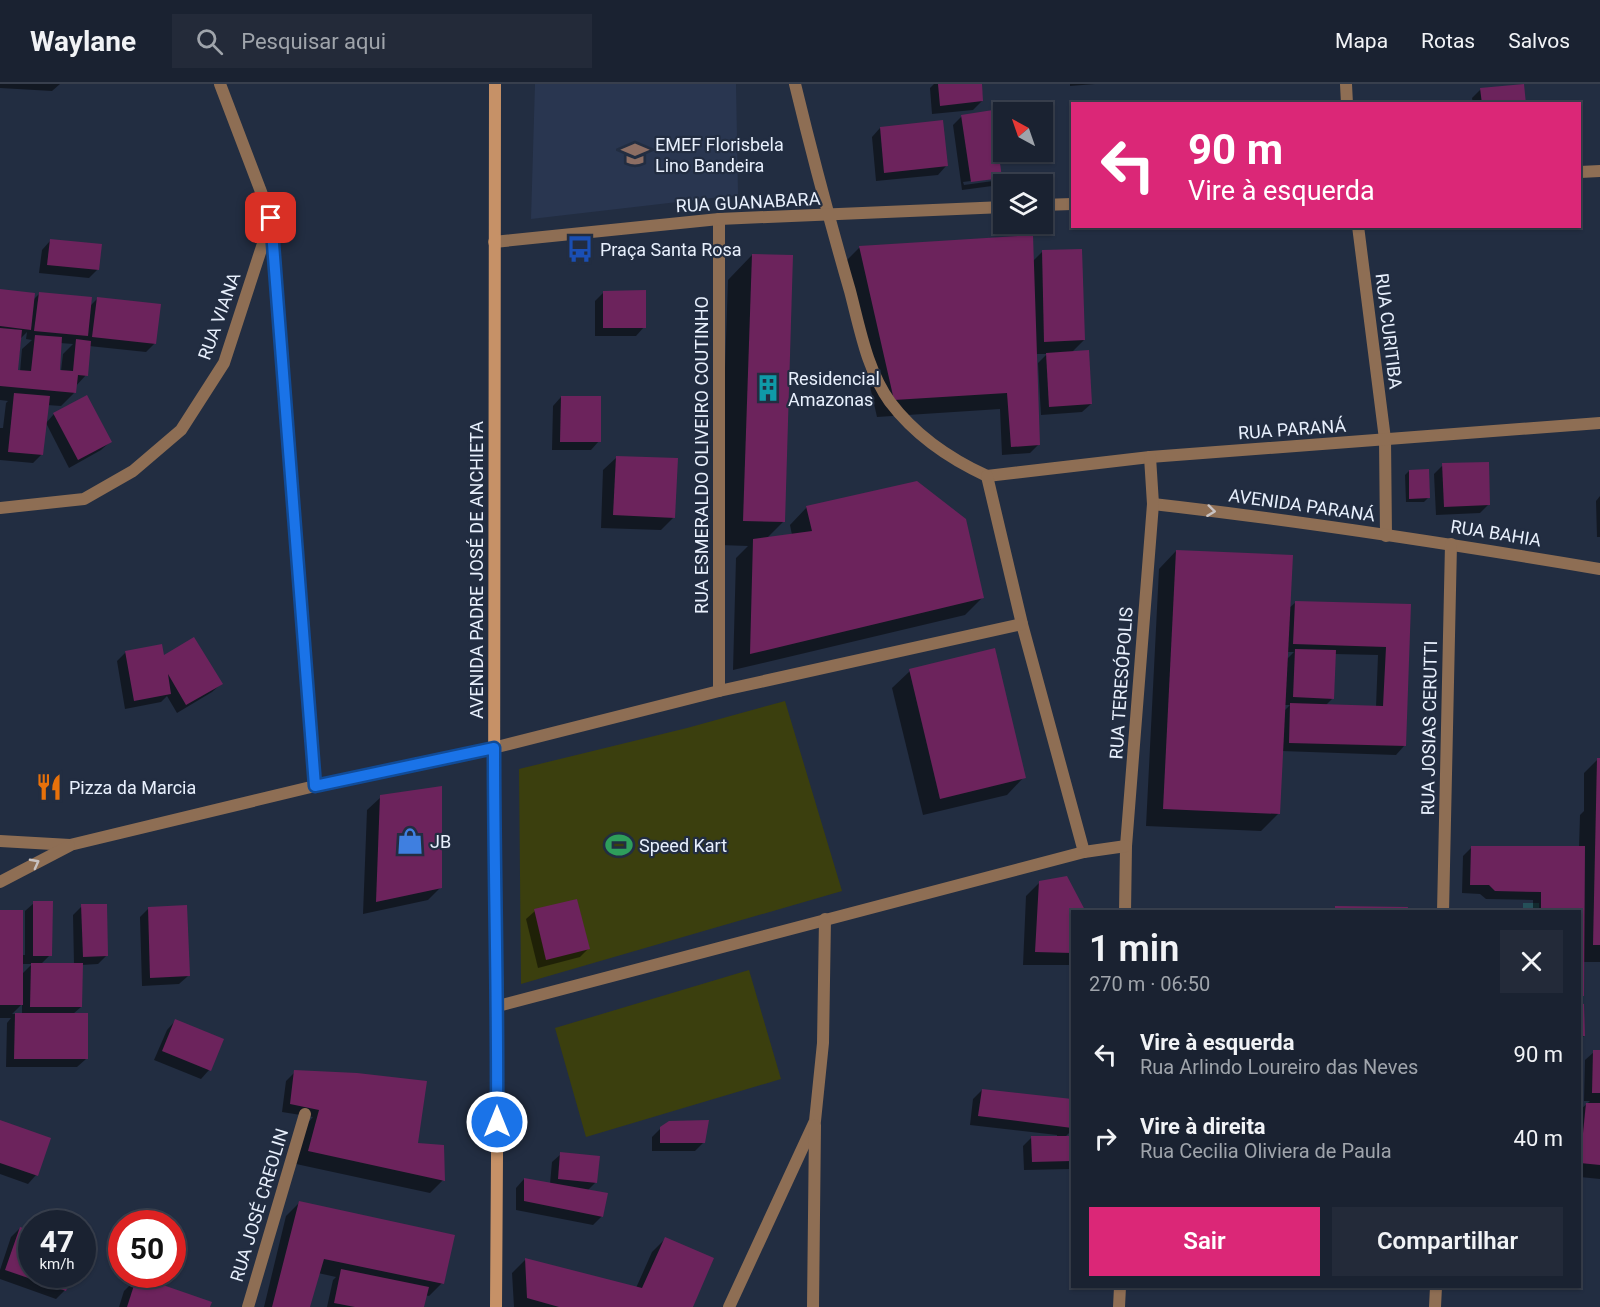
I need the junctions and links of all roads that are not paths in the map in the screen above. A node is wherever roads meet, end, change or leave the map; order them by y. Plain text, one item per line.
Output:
1 (220, 84) edge
2 (495, 84) edge
3 (795, 84) edge
4 (1346, 84) edge
5 (1347, 102) edge
6 (1600, 171) edge
7 (1581, 172) edge
8 (1071, 204) edge
9 (1053, 205) edge
10 (993, 208) edge
11 (827, 216) junction
12 (271, 218) junction
13 (719, 219) junction
14 (1358, 228) edge
15 (494, 242) junction
16 (1600, 423) edge
17 (1384, 439) junction
18 (1150, 457) junction
19 (987, 476) junction
20 (1153, 504) junction
21 (0, 508) edge
22 (1386, 536) junction
23 (1451, 544) junction
24 (1600, 569) edge
25 (1022, 624) junction
26 (719, 691) junction
27 (494, 748) junction
28 (315, 786) junction
29 (0, 840) edge
30 (70, 845) junction
31 (1126, 846) junction
32 (1084, 852) junction
33 (0, 882) edge
34 (1125, 910) edge
35 (1443, 910) edge
36 (825, 919) junction
37 (498, 1006) junction
38 (305, 1114) dead end
39 (815, 1121) junction
40 (1120, 1288) edge
41 (1436, 1288) edge
42 (248, 1307) edge
43 (496, 1307) edge
44 (729, 1307) edge
45 (813, 1307) edge
46 (1119, 1307) edge
47 (1435, 1307) edge

1 - 12 street
2 - 15 main road, AVENIDA PADRE JOSÉ DE ANCHIETA
3 - 11 street
4 - 5 street
6 - 7 street
8 - 9 street
10 - 11 street, RUA GUANABARA
11 - 13 street, RUA GUANABARA
11 - 19 street
12 - 21 street, RUA VIANA
12 - 28 street
13 - 15 street, RUA GUANABARA
13 - 26 street, RUA ESMERALDO OLIVEIRO COUTINHO
14 - 17 street, RUA CURITIBA
15 - 27 main road, AVENIDA PADRE JOSÉ DE ANCHIETA
16 - 17 street, RUA PARANÁ
17 - 18 street, RUA PARANÁ
17 - 22 street, AVENIDA PARANÁ
18 - 19 street, RUA PARANÁ
18 - 20 street, RUA TERESÓPOLIS
19 - 25 street
20 -> 22 street, AVENIDA PARANÁ
20 - 31 street, RUA TERESÓPOLIS
22 - 23 street, RUA BAHIA
23 - 24 street, RUA BAHIA
23 - 35 street, RUA JOSIAS CERUTTI
25 - 26 street
25 - 32 street
26 - 27 street
27 - 28 street
27 - 37 main road, AVENIDA PADRE JOSÉ DE ANCHIETA
28 - 30 street
29 - 30 street
33 -> 30 street
31 - 32 street
31 - 34 street, RUA TERESÓPOLIS
32 - 36 street
36 - 37 street
36 - 39 street
37 - 43 main road, AVENIDA PADRE JOSÉ DE ANCHIETA
38 - 42 street, RUA JOSÉ CREOLIN
39 - 44 street
39 - 45 street
40 - 46 street
41 - 47 street

